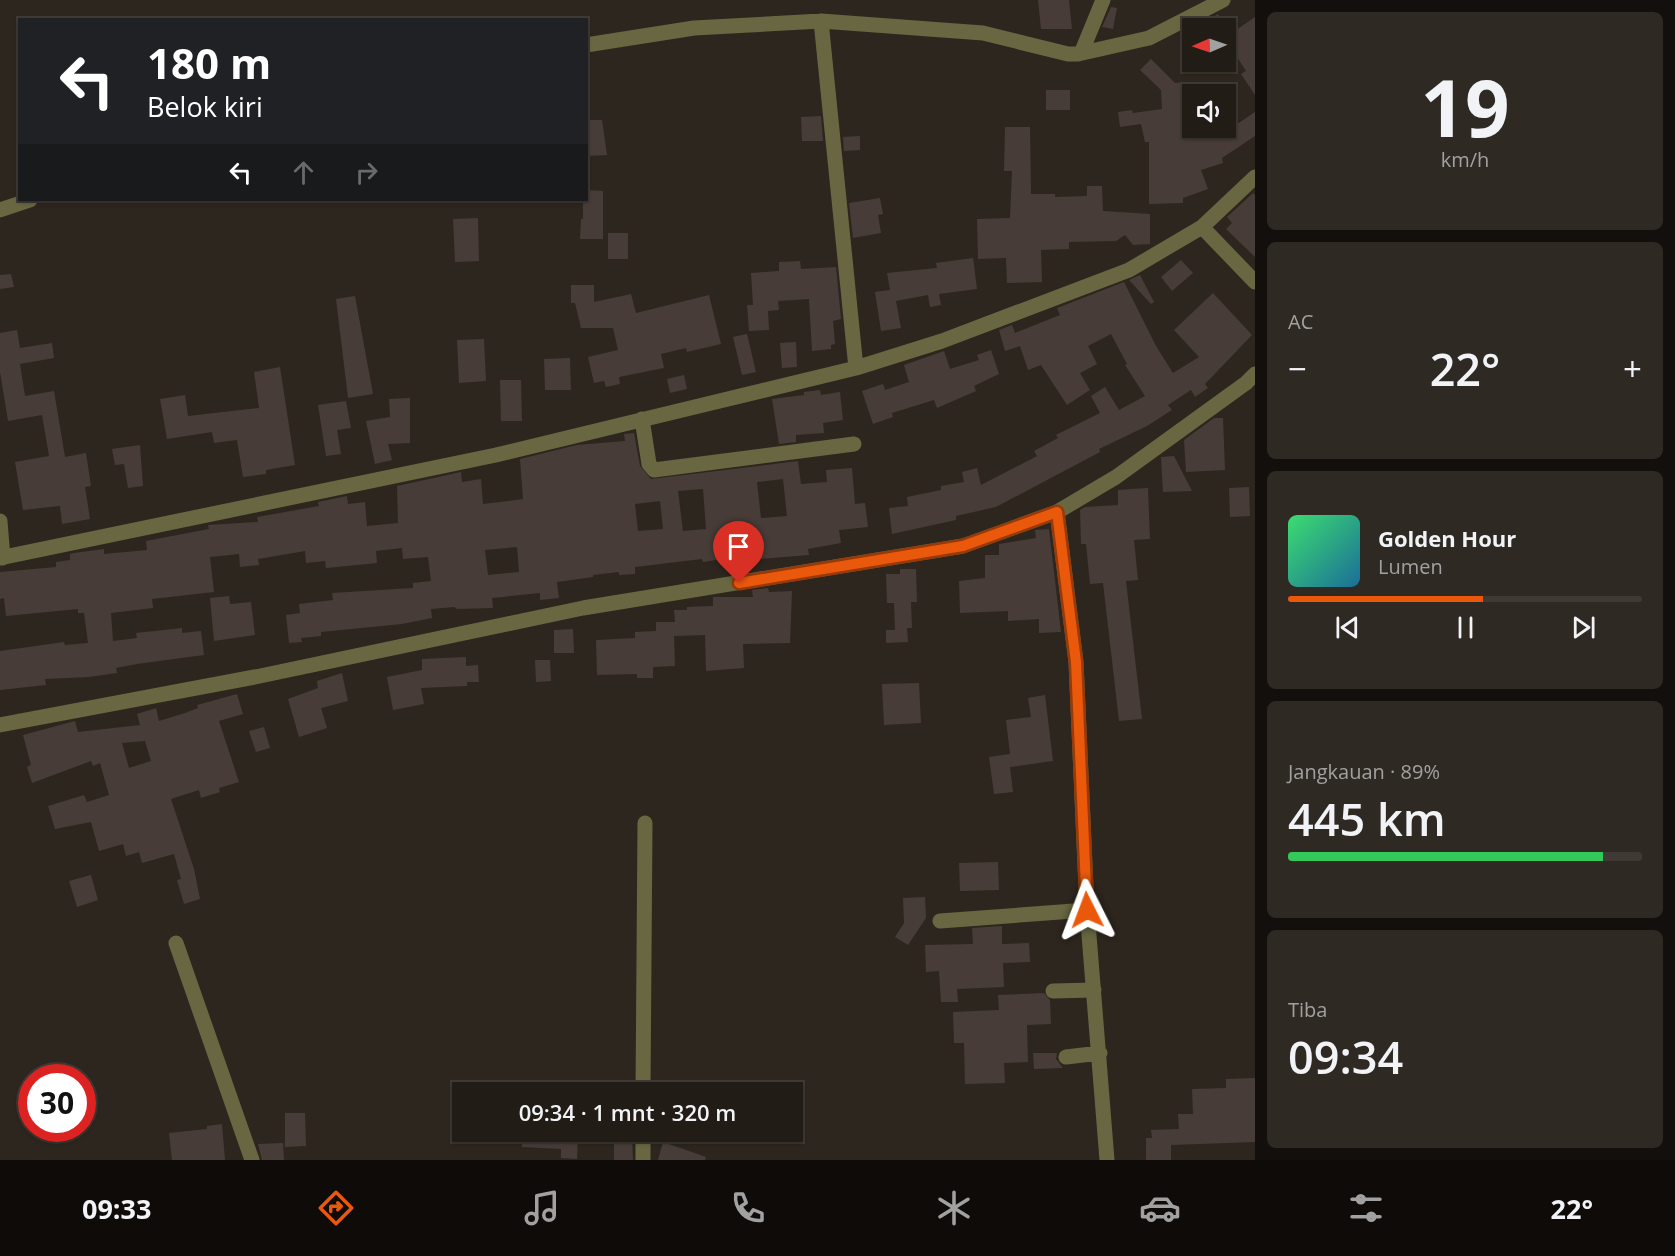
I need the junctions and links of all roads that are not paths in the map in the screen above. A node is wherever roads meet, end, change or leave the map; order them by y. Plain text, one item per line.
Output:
1 (1103, 0) edge
2 (1223, 0) edge
3 (821, 21) junction
4 (588, 45) edge
5 (1078, 54) junction
6 (1255, 177) edge
7 (27, 201) edge
8 (0, 210) edge
9 (1202, 227) junction
10 (1255, 282) edge
11 (856, 368) junction
12 (1255, 374) edge
13 (642, 419) junction
14 (854, 444) dead end
15 (1057, 512) junction
16 (0, 521) edge
17 (2, 558) edge
18 (0, 725) edge
19 (645, 823) dead end
20 (1087, 910) junction
21 (939, 921) dead end
22 (176, 943) dead end
23 (1094, 990) junction
24 (1053, 991) dead end
25 (1100, 1053) junction
26 (1066, 1057) dead end
27 (643, 1082) edge
28 (643, 1142) edge
29 (252, 1160) edge
30 (643, 1160) edge
31 (1107, 1160) edge

1 - 5 street
2 - 5 street
3 - 4 street
3 - 5 street
3 - 11 street
6 - 9 street
7 - 8 street
9 - 10 street
9 - 11 street
11 - 13 street
12 - 15 street
13 - 14 street
13 - 17 street
15 - 18 street
15 - 20 street
16 - 17 street
19 - 27 street
20 - 21 street
20 - 23 street
22 - 29 street
23 - 24 street
23 - 25 street
25 - 26 street
25 - 31 street
28 - 30 street

